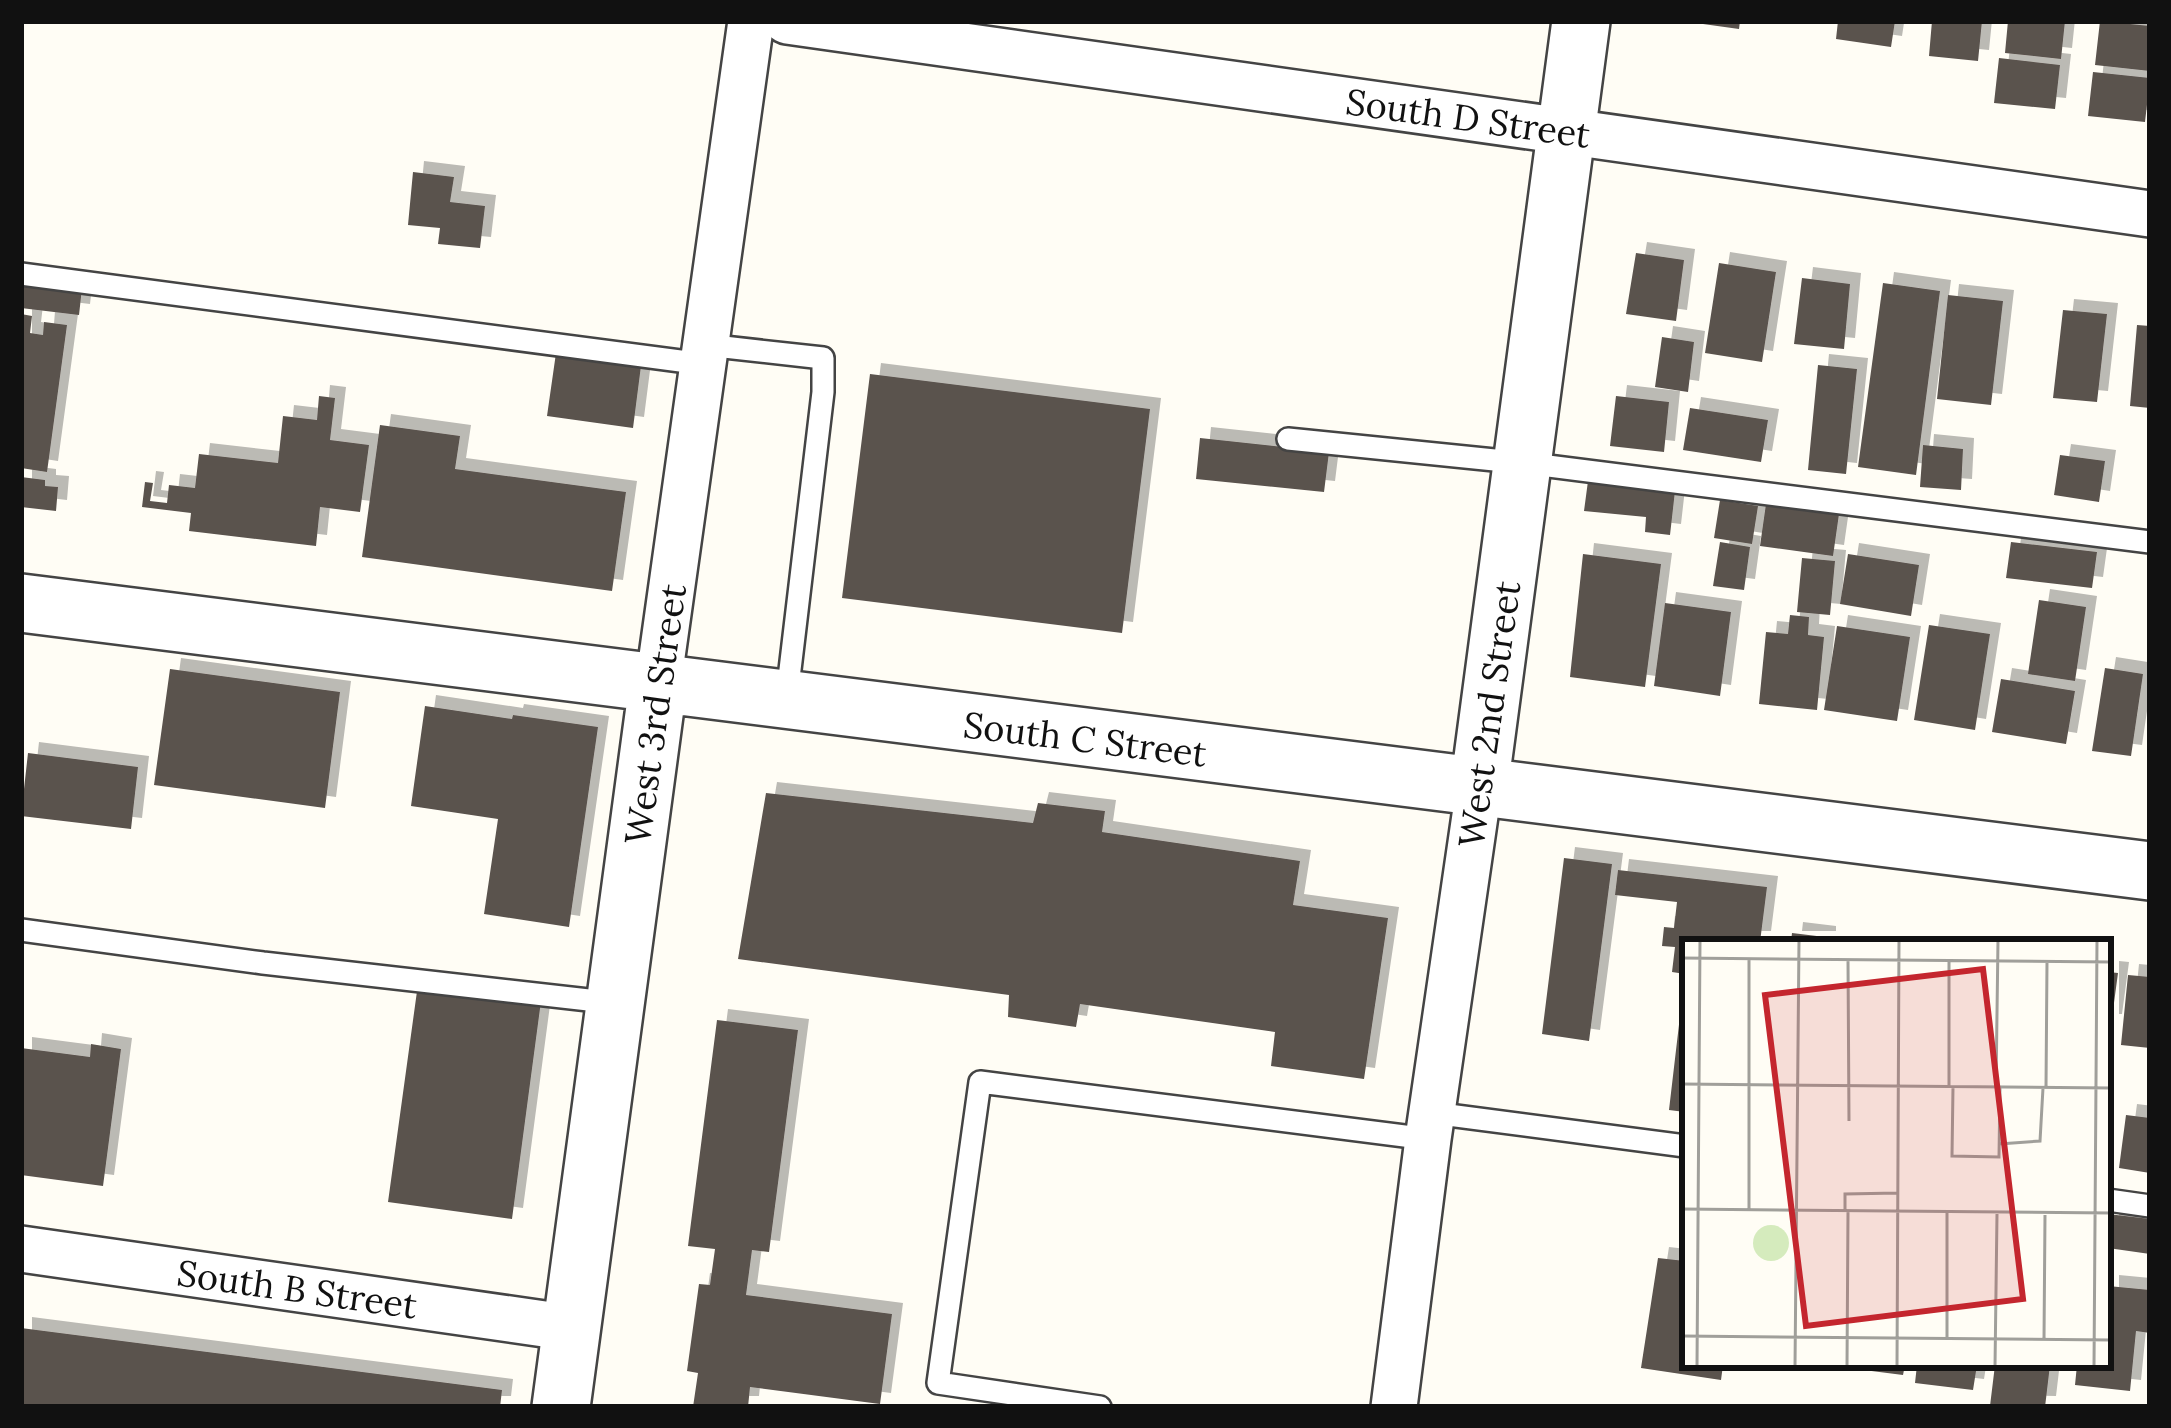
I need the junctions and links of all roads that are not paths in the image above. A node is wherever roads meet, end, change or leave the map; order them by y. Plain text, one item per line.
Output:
1 (751, 21) edge
2 (787, 21) edge
3 (1581, 21) edge
4 (1565, 132) junction
5 (2150, 214) edge
6 (21, 274) edge
7 (704, 354) junction
8 (1288, 439) dead end
9 (1524, 463) junction
10 (2150, 542) edge
11 (21, 604) edge
12 (658, 685) junction
13 (786, 702) junction
14 (1479, 788) junction
15 (2150, 872) edge
16 (21, 930) edge
17 (616, 1004) junction
18 (1430, 1126) junction
19 (1682, 1146) edge
20 (2111, 1200) edge
21 (2150, 1206) edge
22 (21, 1249) edge
23 (572, 1328) junction
24 (1023, 1401) edge
25 (561, 1407) edge
26 (1100, 1407) edge
27 (1394, 1407) edge

1 - 7 street, West 3rd Street
2 - 4 street, South D Street
3 - 4 street, West 2nd Street
4 - 5 street, South D Street
4 - 9 street, West 2nd Street
6 - 7 lane
7 - 12 street, West 3rd Street
7 - 13 lane
8 - 9 lane
9 - 10 lane
9 - 14 street, West 2nd Street
11 - 12 street, South C Street
12 - 13 street, South C Street
12 - 17 street, West 3rd Street
13 - 14 street, South C Street
14 - 15 street, South C Street
14 - 18 street, West 2nd Street
16 - 17 lane
17 - 23 street, West 3rd Street
18 - 19 lane
18 - 24 lane
18 - 27 street, West 2nd Street
20 - 21 lane
22 - 23 street, South B Street
23 - 25 street, West 3rd Street
24 - 26 lane

